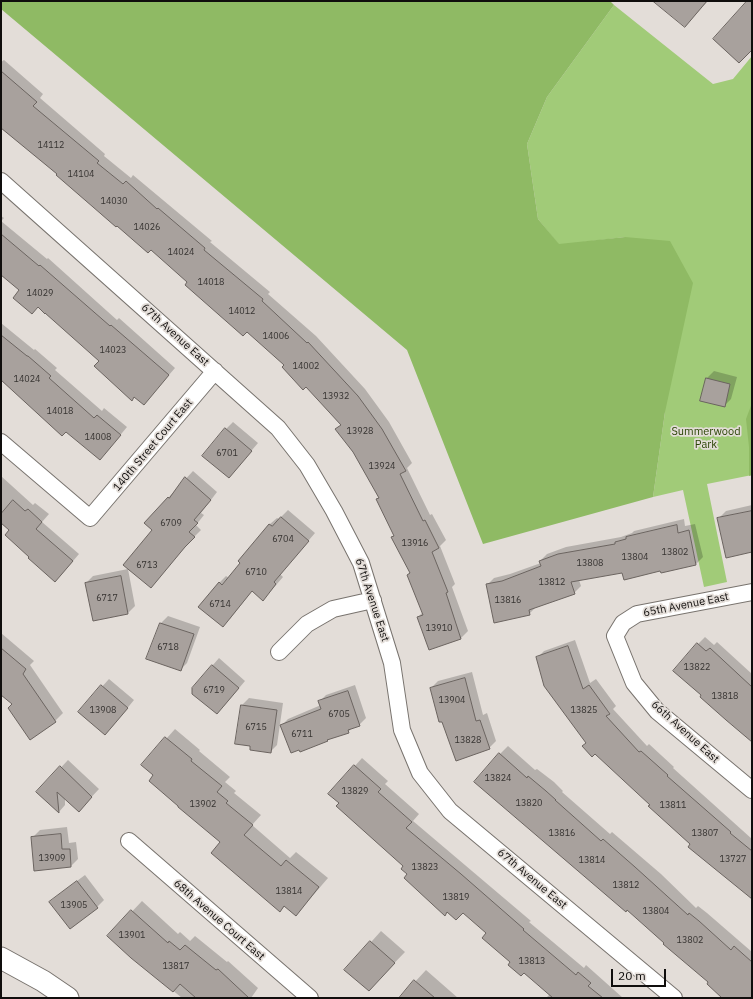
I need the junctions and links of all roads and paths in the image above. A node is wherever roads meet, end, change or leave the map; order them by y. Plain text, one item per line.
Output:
1 (1, 181) edge
2 (215, 371) junction
3 (1, 442) edge
4 (752, 592) edge
5 (373, 600) junction
6 (623, 623) joint
7 (279, 652) dead end
8 (752, 790) edge
9 (129, 841) dead end
10 (1, 958) edge
11 (68, 998) edge
12 (310, 998) edge
13 (674, 998) edge

1 - 2 street, 67th Avenue East
2 - 3 street, 140th Street Court East
2 - 5 street, 67th Avenue East
4 - 6 street, 65th Avenue East
5 - 7 street
5 - 13 street, 67th Avenue East
6 - 8 street, 66th Avenue East
9 - 12 street, 68th Avenue Court East
10 - 11 street

